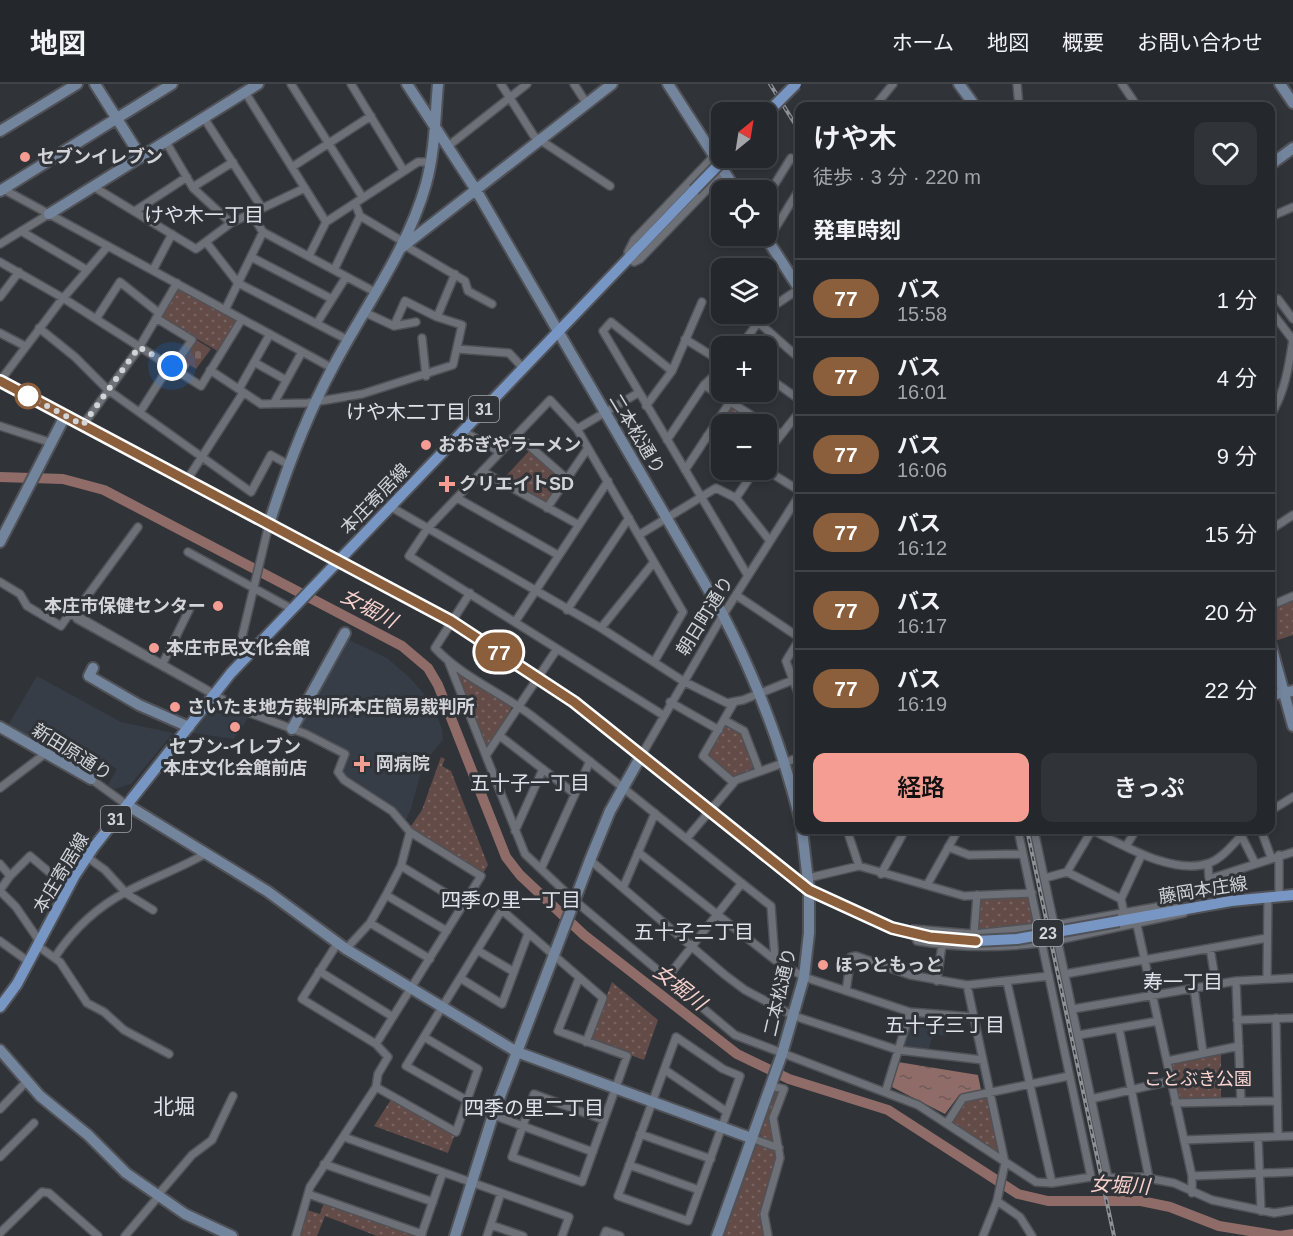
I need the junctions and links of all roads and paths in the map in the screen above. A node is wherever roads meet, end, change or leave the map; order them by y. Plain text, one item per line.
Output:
1 (76, 84) edge
2 (95, 84) edge
3 (172, 84) edge
4 (258, 84) edge
5 (291, 84) edge
6 (351, 84) edge
7 (407, 84) edge
8 (438, 84) edge
9 (501, 84) edge
10 (527, 84) edge
11 (574, 84) edge
12 (612, 84) edge
13 (668, 84) edge
14 (796, 84) edge
15 (893, 84) edge
16 (959, 84) edge
17 (1017, 84) edge
18 (1122, 84) edge
19 (1280, 84) edge
20 (245, 92) junction
21 (510, 98) junction
22 (878, 102) edge
23 (972, 102) edge
24 (1019, 102) edge
25 (1134, 102) edge
26 (777, 103) edge
27 (1293, 103) edge
28 (587, 104) junction
29 (370, 116) junction
30 (204, 118) junction
31 (116, 120) junction
32 (434, 129) junction
33 (0, 131) edge
34 (539, 140) junction
35 (166, 142) junction
36 (328, 143) junction
37 (711, 144) edge
38 (447, 147) junction
39 (1293, 148) edge
40 (141, 157) junction
41 (795, 160) edge
42 (1275, 161) edge
43 (233, 162) junction
44 (431, 162) junction
45 (711, 166) edge
46 (292, 167) junction
47 (711, 168) edge
48 (723, 168) edge
49 (404, 171) junction
50 (724, 172) junction
51 (187, 177) junction
52 (729, 180) edge
53 (777, 180) edge
54 (610, 186) dead end
55 (94, 187) junction
56 (193, 187) junction
57 (305, 188) junction
58 (1, 189) edge
59 (476, 190) junction
60 (795, 195) edge
61 (363, 198) junction
62 (355, 203) junction
63 (1293, 207) edge
64 (262, 208) junction
65 (135, 211) junction
66 (50, 214) junction
67 (251, 214) junction
68 (1275, 215) edge
69 (360, 216) junction
70 (326, 222) junction
71 (777, 222) edge
72 (231, 223) junction
73 (21, 231) junction
74 (263, 232) junction
75 (172, 234) junction
76 (206, 242) junction
77 (0, 244) edge
78 (108, 246) junction
79 (401, 246) junction
80 (771, 246) edge
81 (309, 256) junction
82 (251, 257) junction
83 (629, 258) junction
84 (0, 262) edge
85 (87, 270) junction
86 (153, 270) junction
87 (333, 270) junction
88 (19, 272) junction
89 (455, 274) junction
90 (346, 277) junction
91 (177, 283) junction
92 (238, 283) junction
93 (795, 284) edge
94 (375, 292) junction
95 (795, 293) edge
96 (0, 297) edge
97 (63, 298) junction
98 (332, 299) junction
99 (1275, 300) edge
100 (702, 302) dead end
101 (492, 304) dead end
102 (777, 304) edge
103 (225, 310) junction
104 (364, 312) junction
105 (158, 316) junction
106 (436, 317) junction
107 (1275, 318) edge
108 (96, 319) junction
109 (242, 319) junction
110 (1293, 319) edge
111 (416, 322) dead end
112 (317, 323) junction
113 (760, 324) edge
114 (394, 326) junction
115 (39, 328) junction
116 (558, 331) junction
117 (0, 333) edge
118 (270, 334) junction
119 (422, 338) dead end
120 (685, 339) junction
121 (1293, 339) edge
122 (348, 340) junction
123 (25, 346) junction
124 (139, 347) junction
125 (457, 349) junction
126 (302, 351) junction
127 (711, 355) edge
128 (795, 355) edge
129 (254, 362) junction
130 (172, 366) junction
131 (332, 368) junction
132 (523, 368) junction
133 (210, 370) junction
134 (672, 370) junction
135 (426, 376) junction
136 (711, 378) edge
137 (286, 380) junction
138 (0, 381) edge
139 (777, 384) edge
140 (704, 385) junction
141 (108, 390) junction
142 (711, 390) edge
143 (241, 391) junction
144 (638, 393) junction
145 (795, 396) edge
146 (316, 402) junction
147 (730, 402) joint
148 (274, 403) junction
149 (646, 406) junction
150 (1275, 409) edge
151 (140, 412) junction
152 (605, 413) junction
153 (749, 414) edge
154 (65, 416) junction
155 (795, 417) edge
156 (83, 425) junction
157 (0, 426) edge
158 (577, 429) junction
159 (463, 431) junction
160 (777, 432) edge
161 (781, 434) junction
162 (517, 435) junction
163 (707, 436) junction
164 (711, 438) edge
165 (777, 439) edge
166 (667, 440) junction
167 (49, 442) junction
168 (588, 448) junction
169 (500, 452) junction
170 (201, 456) junction
171 (289, 465) junction
172 (685, 470) junction
173 (482, 471) junction
174 (777, 477) edge
175 (567, 479) junction
176 (187, 480) junction
177 (748, 480) edge
178 (608, 481) junction
179 (795, 489) edge
180 (701, 496) junction
181 (457, 498) junction
182 (736, 498) junction
183 (795, 500) edge
184 (391, 507) junction
185 (548, 508) junction
186 (1293, 514) edge
187 (667, 517) junction
188 (629, 519) junction
189 (269, 524) junction
190 (579, 525) junction
191 (138, 527) dead end
192 (1275, 527) edge
193 (427, 529) junction
194 (639, 535) junction
195 (770, 541) junction
196 (0, 542) edge
197 (188, 552) dead end
198 (558, 555) junction
199 (339, 560) junction
200 (654, 562) junction
201 (748, 576) junction
202 (0, 582) edge
203 (255, 586) junction
204 (535, 591) junction
205 (470, 593) junction
206 (735, 595) junction
207 (1293, 596) edge
208 (1275, 604) edge
209 (190, 608) dead end
210 (292, 608) junction
211 (567, 610) junction
212 (74, 614) junction
213 (723, 615) junction
214 (451, 621) junction
215 (515, 622) junction
216 (601, 628) junction
217 (345, 633) dead end
218 (795, 635) edge
219 (250, 644) dead end
220 (795, 646) edge
221 (557, 649) junction
222 (1275, 655) edge
223 (654, 662) junction
224 (449, 663) junction
225 (162, 665) junction
226 (93, 668) dead end
227 (540, 677) junction
228 (793, 680) junction
229 (683, 681) junction
230 (795, 685) edge
231 (1289, 693) edge
232 (761, 694) junction
233 (213, 695) junction
234 (670, 702) junction
235 (733, 704) junction
236 (520, 707) junction
237 (663, 715) junction
238 (724, 720) junction
239 (1293, 726) edge
240 (0, 727) edge
241 (189, 727) junction
242 (292, 729) junction
243 (719, 730) junction
244 (500, 736) junction
245 (46, 753) junction
246 (487, 754) junction
247 (641, 756) junction
248 (795, 757) edge
249 (785, 760) junction
250 (590, 761) junction
251 (543, 769) junction
252 (759, 771) junction
253 (91, 779) joint
254 (733, 782) junction
255 (624, 787) junction
256 (0, 788) edge
257 (574, 794) junction
258 (1293, 797) edge
259 (795, 799) edge
260 (127, 805) junction
261 (1275, 808) edge
262 (710, 812) junction
263 (655, 813) junction
264 (514, 831) junction
265 (408, 832) junction
266 (802, 834) edge
267 (848, 834) edge
268 (903, 834) edge
269 (956, 834) edge
270 (1019, 834) edge
271 (1035, 834) edge
272 (1090, 834) edge
273 (1100, 834) edge
274 (1134, 834) edge
275 (1242, 834) edge
276 (1245, 834) edge
277 (1263, 834) edge
278 (687, 838) junction
279 (1126, 846) junction
280 (948, 847) junction
281 (638, 852) junction
282 (1293, 852) edge
283 (205, 854) junction
284 (1023, 854) junction
285 (1142, 854) junction
286 (1275, 856) junction
287 (87, 857) junction
288 (590, 860) junction
289 (1254, 863) junction
290 (0, 864) edge
291 (1208, 864) junction
292 (859, 866) junction
293 (401, 867) junction
294 (540, 869) junction
295 (1067, 872) junction
296 (881, 874) junction
297 (10, 876) junction
298 (1045, 878) junction
299 (742, 883) junction
300 (808, 884) junction
301 (927, 885) junction
302 (68, 888) junction
303 (623, 888) junction
304 (0, 891) edge
305 (125, 892) junction
306 (1032, 893) junction
307 (386, 895) junction
308 (977, 895) junction
309 (1293, 895) edge
310 (1274, 897) junction
311 (1121, 898) junction
312 (574, 902) junction
313 (465, 905) junction
314 (1186, 909) junction
315 (153, 910) dead end
316 (718, 914) junction
317 (1121, 917) junction
318 (370, 923) junction
319 (1055, 924) junction
320 (1137, 925) junction
321 (1038, 927) junction
322 (447, 931) junction
323 (910, 933) junction
324 (528, 934) junction
325 (975, 938) junction
326 (1267, 938) junction
327 (1058, 940) junction
328 (0, 941) edge
329 (1041, 943) junction
330 (39, 944) junction
331 (942, 945) junction
332 (341, 946) junction
333 (692, 947) junction
334 (1210, 948) junction
335 (477, 950) junction
336 (554, 956) junction
337 (55, 957) junction
338 (430, 959) junction
339 (775, 960) junction
340 (1145, 960) junction
341 (29, 962) junction
342 (318, 971) junction
343 (514, 972) junction
344 (1065, 974) junction
345 (1049, 976) junction
346 (804, 977) junction
347 (460, 978) junction
348 (579, 978) junction
349 (1293, 978) edge
350 (666, 979) junction
351 (1267, 979) junction
352 (937, 981) junction
353 (1236, 981) junction
354 (1007, 982) junction
355 (1216, 984) junction
356 (967, 985) junction
357 (411, 988) junction
358 (1194, 988) junction
359 (846, 991) junction
360 (1151, 996) junction
361 (0, 1007) edge
362 (442, 1007) junction
363 (1073, 1010) junction
364 (910, 1012) junction
365 (393, 1017) junction
366 (794, 1017) junction
367 (974, 1017) junction
368 (1276, 1018) junction
369 (1293, 1018) edge
370 (1238, 1020) junction
371 (1158, 1021) junction
372 (1119, 1028) junction
373 (1079, 1035) junction
374 (424, 1037) junction
375 (586, 1042) junction
376 (376, 1044) junction
377 (1239, 1046) junction
378 (0, 1050) edge
379 (898, 1050) junction
380 (517, 1052) junction
381 (1203, 1053) junction
382 (169, 1054) dead end
383 (782, 1054) junction
384 (983, 1060) junction
385 (1167, 1061) junction
386 (665, 1070) junction
387 (1069, 1076) junction
388 (27, 1081) junction
389 (1170, 1082) junction
390 (771, 1084) junction
391 (1030, 1084) junction
392 (376, 1087) junction
393 (615, 1089) junction
394 (886, 1090) junction
395 (1130, 1091) junction
396 (990, 1093) junction
397 (233, 1096) dead end
398 (1091, 1099) junction
399 (465, 1100) junction
400 (652, 1101) junction
401 (1277, 1101) junction
402 (1241, 1102) junction
403 (1175, 1103) junction
404 (0, 1109) edge
405 (727, 1112) junction
406 (493, 1115) junction
407 (604, 1120) junction
408 (34, 1123) dead end
409 (947, 1123) junction
410 (523, 1127) junction
411 (722, 1128) junction
412 (640, 1134) junction
413 (1278, 1136) junction
414 (1293, 1136) edge
415 (344, 1137) junction
416 (751, 1138) junction
417 (1258, 1138) junction
418 (1184, 1140) junction
419 (779, 1148) junction
420 (592, 1152) junction
421 (0, 1157) edge
422 (711, 1159) junction
423 (1005, 1163) junction
424 (324, 1164) junction
425 (629, 1165) junction
426 (443, 1172) junction
427 (1293, 1172) edge
428 (1259, 1173) junction
429 (1192, 1176) junction
430 (1149, 1178) junction
431 (1052, 1183) junction
432 (472, 1184) junction
433 (699, 1190) junction
434 (501, 1193) junction
435 (1192, 1193) junction
436 (308, 1194) junction
437 (158, 1196) junction
438 (997, 1199) junction
439 (432, 1202) junction
440 (1293, 1210) edge
441 (1261, 1211) junction
442 (491, 1225) junction
443 (0, 1233) edge
444 (422, 1235) edge
445 (98, 1236) edge
446 (125, 1236) edge
447 (232, 1236) edge
448 (296, 1236) edge
449 (455, 1236) edge
450 (488, 1236) edge
451 (523, 1236) edge
452 (562, 1236) edge
453 (604, 1236) edge
454 (620, 1236) edge
455 (717, 1236) edge
456 (768, 1236) edge
457 (983, 1236) edge
458 (1032, 1236) edge

1 - 33 street
2 - 31 street
3 - 31 street
4 - 20 street
5 - 36 street
6 - 29 street
7 - 32 street, 二本松通り
8 - 32 street
9 - 21 street
10 - 21 street
11 - 28 street
12 - 28 street
13 - 37 street
14 - 26 main road, bridge
15 - 22 street
16 - 23 street
17 - 24 street
18 - 25 street
19 - 27 street
20 - 30 street
20 - 46 street
21 - 34 street
21 - 38 street
28 - 34 street
29 - 36 street
29 - 49 street
30 - 35 street
30 - 43 street
31 - 40 street
31 - 58 street
32 - 38 street, 二本松通り
32 - 44 street
34 - 54 street
34 - 59 street
35 - 40 street
35 - 51 street
36 - 46 street
36 - 61 street
38 - 59 street, 二本松通り
39 - 42 street
40 - 55 street
41 - 53 street
43 - 56 street
43 - 64 street
44 - 49 street
44 - 79 street
45 - 83 street
46 - 57 street
47 - 83 main road, 本庄寄居線 / 31, bridge
48 - 50 street
49 - 61 street
50 - 52 street
50 - 83 street
51 - 56 street
51 - 65 street
55 - 65 street
55 - 66 street
56 - 72 street
57 - 64 street
57 - 70 street
58 - 66 street
59 - 79 street
59 - 116 street, 二本松通り
60 - 71 street
61 - 62 street
62 - 69 street
62 - 70 street
63 - 68 street
64 - 67 street
65 - 75 street
66 - 73 street
66 - 78 street
67 - 72 street
67 - 74 street
69 - 79 street
69 - 87 street
70 - 81 street
72 - 76 street
73 - 77 street
73 - 85 street
74 - 81 street
74 - 82 street
75 - 76 street
75 - 86 street
76 - 92 street
78 - 85 street
78 - 86 street
79 - 89 street
79 - 94 street
80 - 93 street
81 - 87 street
82 - 92 street
82 - 98 street
83 - 116 main road, 本庄寄居線 / 31
84 - 88 street
85 - 97 street
86 - 91 street
87 - 90 street
88 - 96 street
88 - 97 street
89 - 101 street
89 - 106 street
90 - 94 street
90 - 98 street
91 - 103 street
91 - 105 street
92 - 103 street
92 - 112 street
94 - 104 street
95 - 102 street
97 - 108 street
97 - 115 street
98 - 112 street
99 - 110 street
100 - 120 street
103 - 109 street
104 - 114 street
104 - 122 street
105 - 108 street
105 - 124 street
105 - 130 street
106 - 114 street
106 - 125 street
107 - 121 street
108 - 124 street
109 - 118 street
109 - 133 street
111 - 114 street
112 - 122 street
113 - 128 street
115 - 123 street
115 - 141 street
116 - 132 main road, 本庄寄居線 / 31
116 - 152 street, 二本松通り
117 - 123 street
118 - 126 street
118 - 129 street
119 - 135 street
120 - 127 street
120 - 134 street
121 - 150 street
122 - 131 street
123 - 138 street
124 - 130 street
124 - 141 street
125 - 132 street
125 - 135 street
126 - 131 street
126 - 137 street
129 - 137 street
129 - 143 street
130 - 133 street
130 - 151 street
131 - 146 street
132 - 159 main road, 本庄寄居線 / 31
133 - 143 street
134 - 144 street
134 - 149 street
135 - 146 street
136 - 140 street
137 - 148 street
138 - 154 main road, 23
139 - 145 street
140 - 142 street
140 - 166 street
141 - 151 street
141 - 156 street
143 - 148 street
143 - 170 street
144 - 149 street
144 - 152 street
146 - 148 street
146 - 171 street
147 - 153 street
147 - 163 street
149 - 166 street
151 - 170 street
152 - 158 street
152 - 187 street, 二本松通り
154 - 156 main road, 23
154 - 167 street
155 - 161 street
156 - 176 main road, 23
157 - 167 street
158 - 162 street
158 - 168 street
159 - 169 street
159 - 184 main road, 本庄寄居線 / 31
160 - 161 street
161 - 165 street
162 - 169 street
162 - 175 street
163 - 164 street
163 - 172 street
166 - 172 street
167 - 196 street
168 - 175 street
168 - 178 street
169 - 173 street
170 - 171 street
170 - 176 street
171 - 189 street
172 - 180 street
173 - 181 street
173 - 185 street
174 - 179 street
175 - 185 street
176 - 189 main road, 23
177 - 182 street
178 - 188 street
178 - 190 street
180 - 182 street
180 - 187 street
180 - 201 street
181 - 193 street
181 - 198 street
182 - 195 street
183 - 195 street, 朝日町通り
184 - 193 street
184 - 199 main road, 本庄寄居線 / 31
185 - 190 street
186 - 192 street
187 - 194 street
187 - 213 street, 二本松通り
188 - 194 street
188 - 211 street
189 - 199 main road, 23
189 - 203 street
190 - 198 street
191 - 212 street
193 - 204 street
193 - 205 street
194 - 200 street
195 - 201 street, 朝日町通り
197 - 203 street
198 - 204 street
199 - 210 main road, 本庄寄居線 / 31
199 - 214 main road, 23
200 - 216 street
200 - 223 street
201 - 206 street, 朝日町通り
202 - 212 street
203 - 210 street
203 - 219 street
204 - 211 street
204 - 215 street
205 - 214 street
205 - 215 street
206 - 213 street, 朝日町通り
206 - 218 street
207 - 208 street
209 - 225 street
210 - 233 main road, 本庄寄居線 / 31
211 - 216 street
212 - 225 street
213 - 229 street, 朝日町通り
213 - 232 street, 二本松通り
214 - 224 street
214 - 227 main road, 23
215 - 221 street
216 - 223 street
217 - 242 street
220 - 228 street
221 - 227 street
221 - 237 street
222 - 231 street
223 - 229 street
224 - 236 street
224 - 246 street
225 - 233 street
226 - 241 street
227 - 236 street
227 - 247 main road, 23
228 - 230 street
228 - 232 street
229 - 234 street, 朝日町通り
229 - 235 street
231 - 239 street
232 - 235 street
232 - 249 street, 二本松通り
233 - 241 main road, 本庄寄居線 / 31
233 - 242 street
234 - 237 street, 朝日町通り
234 - 243 street
235 - 238 street
236 - 244 street
236 - 250 street
237 - 247 street, 朝日町通り
238 - 243 street
238 - 252 street
240 - 245 street, 新田原通り
241 - 260 main road, 本庄寄居線 / 31
242 - 265 street
243 - 254 street
244 - 246 street
244 - 251 street
245 - 253 street, 新田原通り
245 - 256 street
246 - 264 street
247 - 255 street
247 - 262 main road, 23
248 - 249 street
249 - 252 street
249 - 259 street, 二本松通り
250 - 255 street
250 - 257 street
251 - 257 street
251 - 264 street
252 - 254 street
253 - 260 street, 新田原通り
254 - 262 street
255 - 263 street
255 - 288 street
257 - 294 street
258 - 261 street
260 - 283 street
260 - 287 main road, 本庄寄居線 / 31
262 - 278 street
262 - 300 main road, 23
263 - 278 street
263 - 281 street
264 - 294 street
265 - 293 street
265 - 313 street
266 - 300 street, 二本松通り
267 - 292 street
268 - 296 street
269 - 280 street
270 - 284 street
271 - 298 street
272 - 295 street
273 - 279 street
274 - 279 street
275 - 291 street
276 - 289 street
277 - 286 street
278 - 299 street
279 - 285 street
280 - 284 street
280 - 301 street
281 - 303 street
281 - 316 street
282 - 286 street
283 - 305 street
283 - 332 street
284 - 306 street
285 - 291 street
285 - 311 street
286 - 289 street
286 - 310 street
287 - 302 main road, 本庄寄居線 / 31
287 - 305 street
288 - 303 street
288 - 312 street
289 - 291 street
290 - 297 street
292 - 296 street
292 - 300 street
293 - 307 street
293 - 313 street
294 - 312 street
295 - 298 street
295 - 311 street
296 - 301 street
297 - 302 street
297 - 304 street
298 - 319 street
299 - 316 street
299 - 339 street
300 - 323 main road, 23
300 - 346 street, 二本松通り
301 - 308 street
302 - 330 main road, 本庄寄居線 / 31
303 - 333 street
304 - 330 street
305 - 315 street
305 - 337 street
306 - 308 street
306 - 321 street
307 - 318 street
307 - 322 street
308 - 325 street
309 - 310 main road, 藤岡本庄線 / 23
310 - 314 main road, 藤岡本庄線 / 23
310 - 326 street
311 - 317 street
312 - 336 street
312 - 350 street
313 - 322 street
314 - 317 main road, 藤岡本庄線 / 23
314 - 320 street
316 - 333 street
316 - 339 street
317 - 319 street
317 - 325 main road, 23, bridge
318 - 332 street
318 - 338 street
319 - 327 street
320 - 327 street
320 - 340 street
321 - 325 street
321 - 329 street
322 - 338 street
323 - 325 main road, 23
323 - 331 street
324 - 335 street
324 - 336 street
324 - 343 street
326 - 334 street
326 - 351 street
327 - 344 street
328 - 341 street
329 - 331 street
329 - 345 street
330 - 337 street
330 - 341 main road, 本庄寄居線 / 31
331 - 352 street
332 - 342 street
332 - 357 street
333 - 350 street
333 - 366 street
334 - 340 street
334 - 355 street
335 - 343 street
335 - 347 street
336 - 348 street
336 - 380 street
337 - 382 street
338 - 357 street
339 - 346 street
340 - 344 street
340 - 360 street
341 - 361 main road, 本庄寄居線 / 31
342 - 365 street
342 - 376 street
343 - 347 street
344 - 363 street
345 - 354 street
345 - 387 street
346 - 359 street
346 - 366 street, 二本松通り
347 - 362 street
348 - 375 street
348 - 375 street
349 - 351 street
350 - 383 street
351 - 353 street
352 - 356 street
352 - 359 street
353 - 355 street
353 - 370 street
354 - 356 street
354 - 391 street
355 - 358 street
356 - 367 street
357 - 362 street
357 - 365 street
358 - 360 street
358 - 381 street
359 - 364 street
360 - 363 street
360 - 371 street
362 - 374 street
362 - 380 street
363 - 373 street
364 - 367 street
364 - 379 street
365 - 376 street
366 - 379 street
366 - 383 street, 二本松通り
367 - 384 street
368 - 369 street
368 - 370 street
368 - 401 street
370 - 377 street
371 - 372 street
371 - 385 street
372 - 373 street
372 - 395 street
373 - 398 street
374 - 399 street
374 - 399 street
375 - 393 street
376 - 392 street
377 - 381 street
377 - 402 street
378 - 388 street
379 - 384 street
379 - 394 street
380 - 393 street
380 - 406 street
381 - 385 street
383 - 390 street, 二本松通り
383 - 394 street
384 - 396 street
385 - 389 street
386 - 400 street
386 - 405 street
386 - 405 street
387 - 391 street
387 - 431 street
388 - 404 street
388 - 437 street
389 - 395 street
389 - 403 street
390 - 416 street, 二本松通り
390 - 419 street
391 - 396 street
391 - 431 street
392 - 399 street
392 - 415 street
393 - 400 street
393 - 407 street
394 - 409 street
395 - 398 street
395 - 430 street
396 - 409 street
396 - 423 street
397 - 437 street
398 - 430 street
399 - 406 street
400 - 411 street
400 - 412 street
401 - 402 street
401 - 413 street
402 - 403 street
403 - 418 street
405 - 411 street
406 - 410 street
406 - 432 street
407 - 410 street
407 - 420 street
408 - 421 street
409 - 423 street
410 - 420 street
410 - 420 street
411 - 416 street
411 - 422 street
412 - 422 street
412 - 425 street
413 - 414 street
413 - 417 street
415 - 424 street
415 - 426 street
416 - 419 street
416 - 455 street, 二本松通り
417 - 418 street
417 - 428 street
418 - 429 street
419 - 456 street
422 - 433 street
423 - 431 street
423 - 438 street
424 - 436 street
424 - 439 street
425 - 433 street
425 - 433 street
426 - 432 street
426 - 439 street
427 - 428 street
428 - 429 street
428 - 441 street
429 - 435 street
430 - 435 street
432 - 434 street
432 - 449 street
434 - 442 street
434 - 452 street
435 - 441 street
436 - 444 street
436 - 448 street
437 - 446 street
437 - 447 street
438 - 457 street
438 - 458 street
439 - 444 street
440 - 441 street
442 - 450 street
442 - 451 street
443 - 445 street
453 - 454 street

